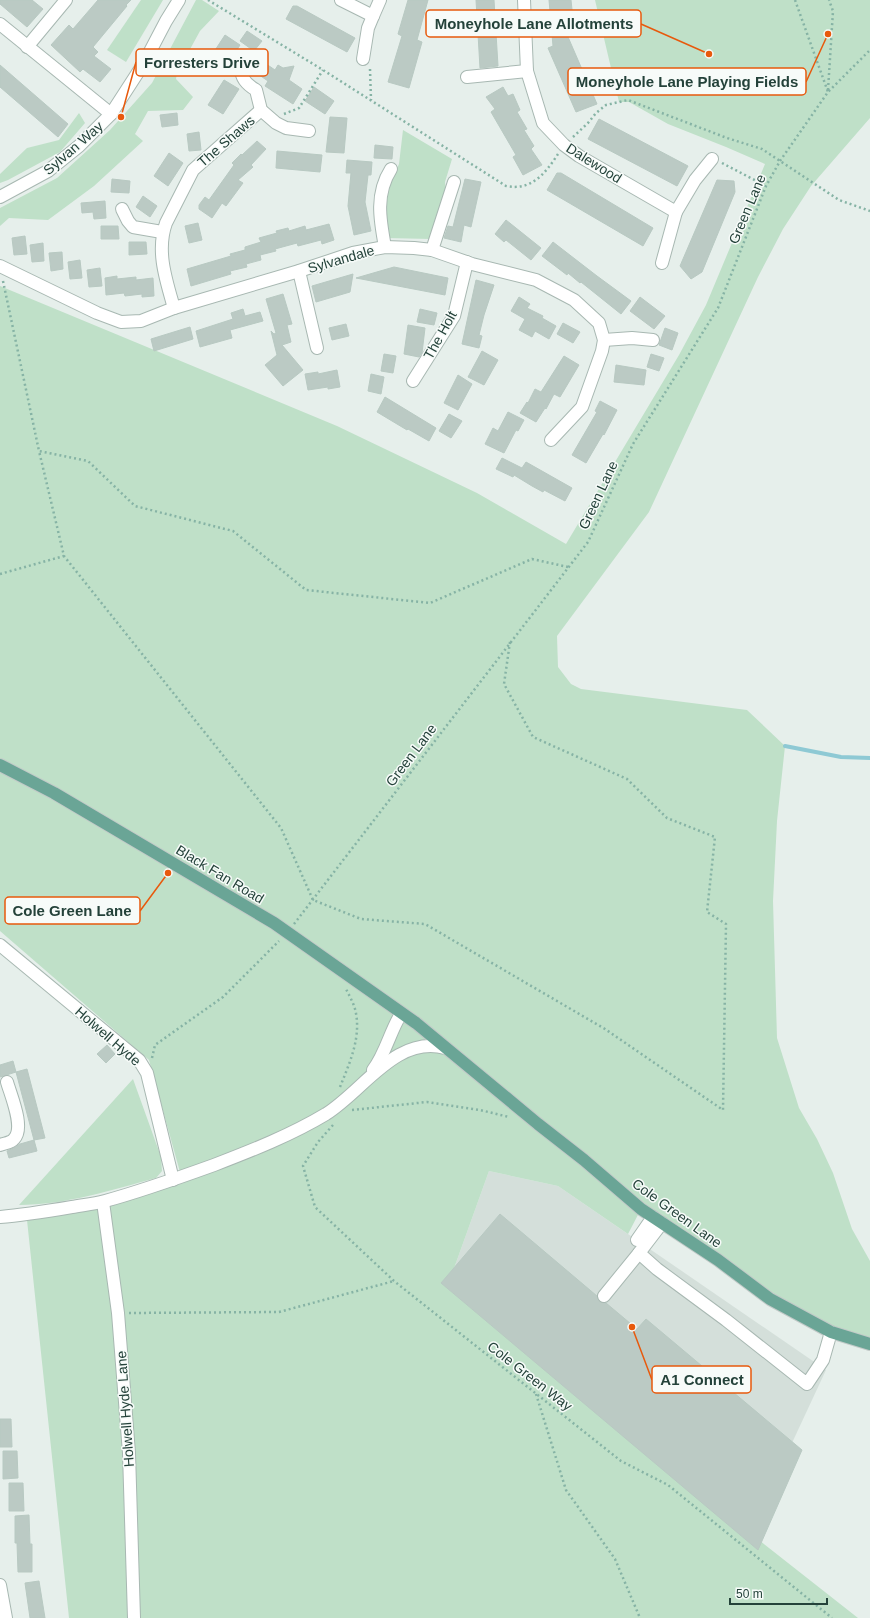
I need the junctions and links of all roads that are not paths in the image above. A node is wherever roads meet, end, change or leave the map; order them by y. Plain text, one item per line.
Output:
1 (66, 0) edge
2 (179, 0) edge
3 (341, 0) edge
4 (380, 0) edge
5 (524, 0) edge
6 (373, 16) junction
7 (0, 24) edge
8 (27, 47) junction
9 (363, 59) road end
10 (243, 61) dead end
11 (527, 71) junction
12 (467, 77) dead end
13 (261, 110) junction
14 (111, 114) junction
15 (309, 131) dead end
16 (712, 159) road end
17 (391, 169) dead end
18 (454, 182) dead end
19 (0, 197) edge
20 (122, 209) dead end
21 (676, 212) junction
22 (162, 232) junction
23 (385, 248) junction
24 (432, 250) junction
25 (467, 262) junction
26 (662, 263) dead end
27 (0, 266) edge
28 (299, 271) junction
29 (174, 308) junction
30 (604, 340) junction
31 (653, 340) dead end
32 (317, 348) dead end
33 (413, 381) dead end
34 (551, 440) dead end
35 (0, 765) edge
36 (0, 946) edge
37 (401, 1014) junction
38 (416, 1024) joint
39 (445, 1048) junction
40 (7, 1082) dead end
41 (361, 1087) junction
42 (0, 1145) edge
43 (173, 1180) junction
44 (104, 1202) junction
45 (0, 1217) edge
46 (657, 1220) junction
47 (637, 1240) dead end
48 (639, 1253) junction
49 (604, 1296) dead end
50 (831, 1332) junction
51 (870, 1344) edge
52 (0, 1585) edge
53 (6, 1618) edge
54 (134, 1618) edge

1 - 8 street
2 - 14 street, Sylvan Way
3 - 6 street
4 - 6 street
5 - 11 street, Dalewood
6 - 9 street
7 - 8 street
8 - 14 street
10 - 13 street
11 - 12 street
11 - 21 street, Dalewood
13 - 15 street
13 - 22 street, The Shaws
14 - 19 street, Sylvan Way
16 - 21 street
17 - 23 street
18 - 24 street
20 - 22 street
21 - 26 street
22 - 29 street, The Shaws
23 - 24 street, Sylvandale
23 - 28 street, Sylvandale
24 - 25 street, Sylvandale
25 - 30 street, Sylvandale
25 - 33 street, The Holt
27 - 29 street, Sylvandale
28 - 29 street, Sylvandale
28 - 32 street
30 - 31 street
30 - 34 street
35 - 37 main road, Black Fan Road
36 - 43 street, Holwell Hyde
37 - 38 main road, Black Fan Road
37 - 41 street
38 - 39 main road, Cole Green Lane
39 - 41 street
39 - 46 main road, Cole Green Lane
40 - 42 street
41 - 43 street
43 - 44 street
44 - 45 street
44 - 54 street, Holwell Hyde Lane
46 - 47 street
46 - 48 street
46 - 50 main road, Cole Green Lane
48 - 49 street
48 - 50 street
50 - 51 main road, Cole Green Lane
52 - 53 street

